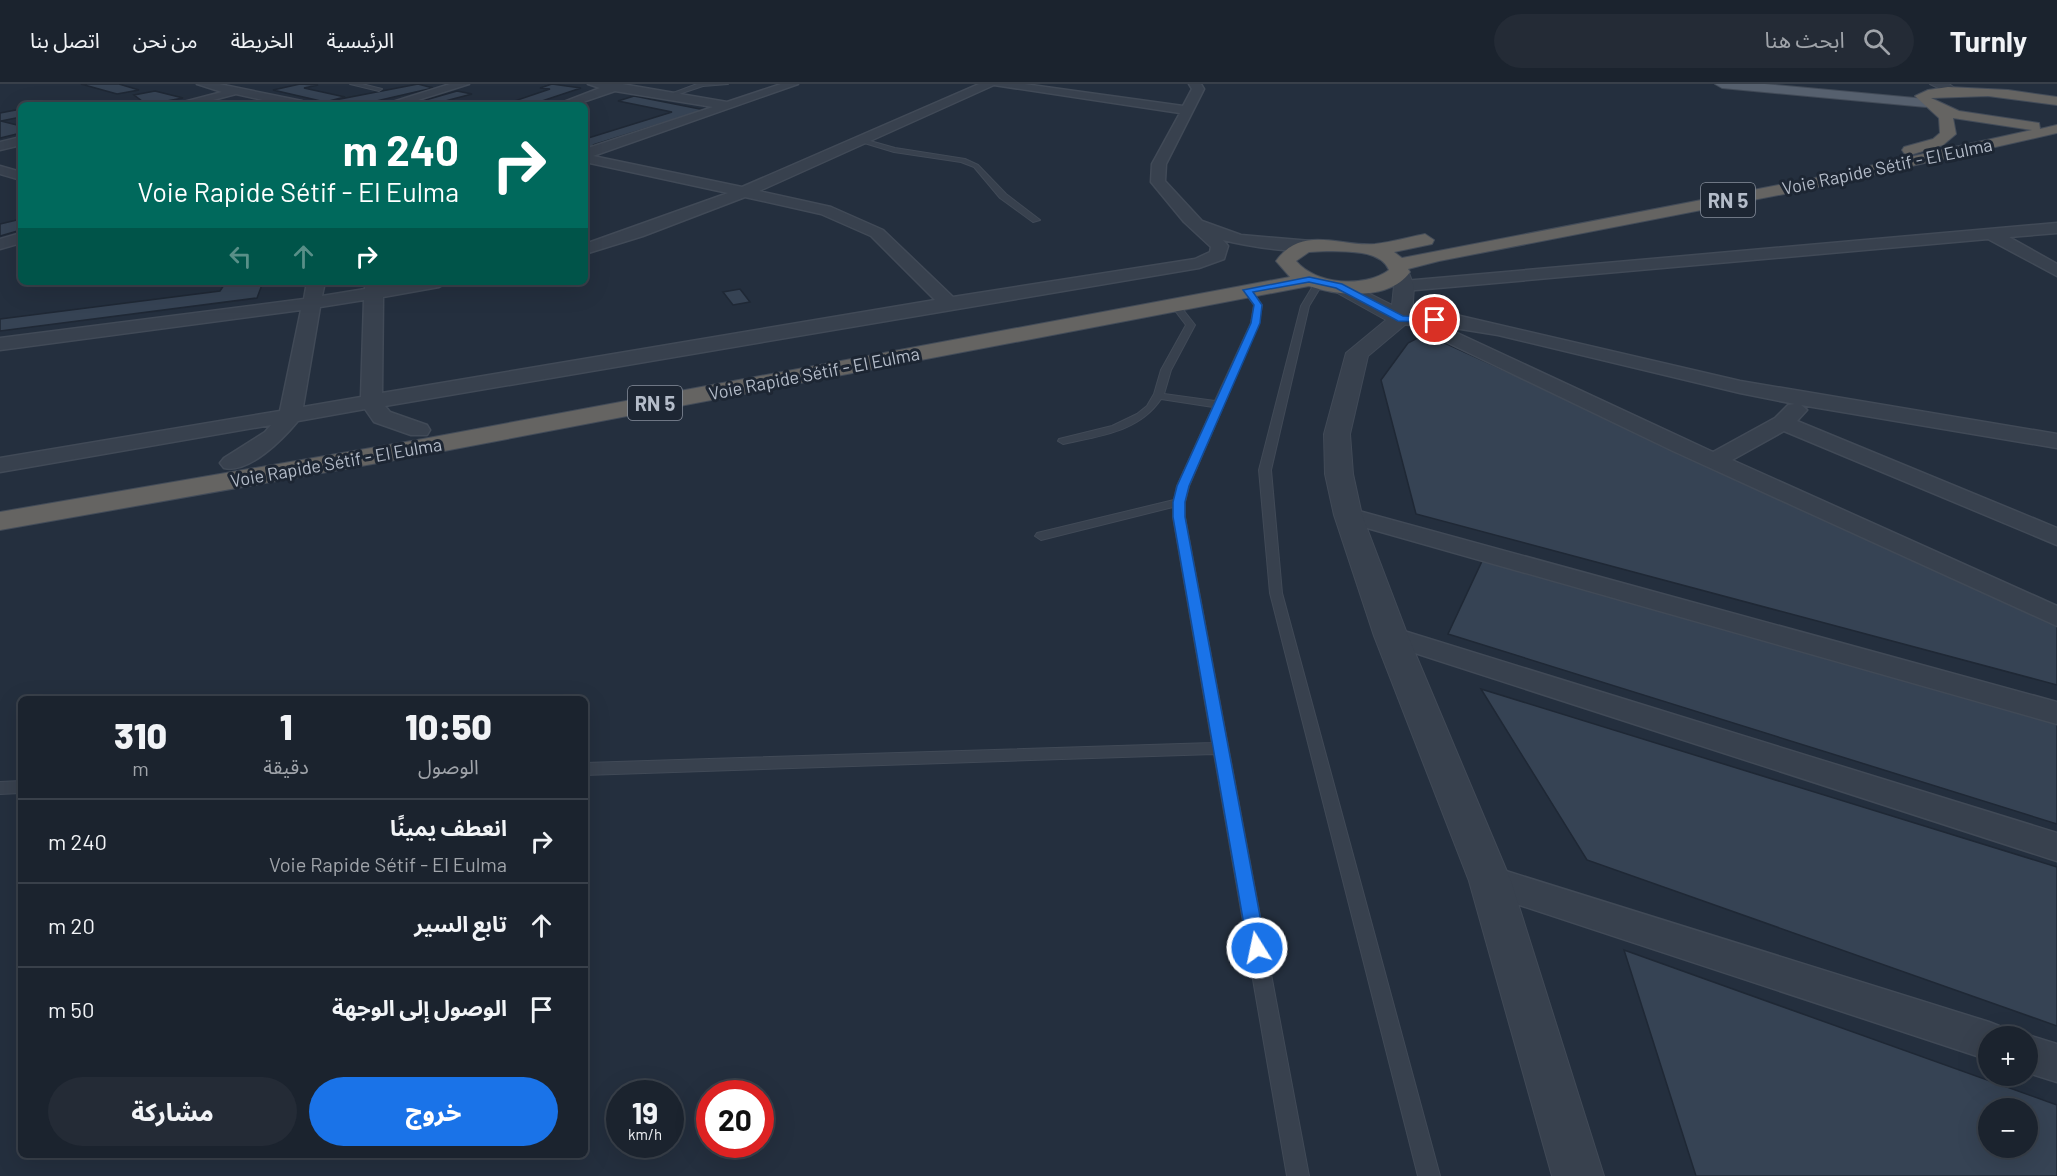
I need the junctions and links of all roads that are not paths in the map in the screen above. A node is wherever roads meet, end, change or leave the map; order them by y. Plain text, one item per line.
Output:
1 (202, 84) edge
2 (267, 84) edge
3 (353, 84) edge
4 (463, 84) edge
5 (594, 84) edge
6 (701, 84) edge
7 (725, 84) edge
8 (792, 84) edge
9 (989, 84) edge
10 (999, 84) edge
11 (1195, 84) edge
12 (1722, 84) edge
13 (1855, 84) edge
14 (620, 86) edge
15 (2057, 87) edge
16 (379, 89) dead end
17 (1981, 90) junction
18 (238, 91) junction
19 (1937, 94) edge
20 (668, 96) junction
21 (191, 102) edge
22 (288, 102) edge
23 (400, 102) edge
24 (571, 102) edge
25 (2057, 102) edge
26 (730, 106) junction
27 (1187, 110) junction
28 (2057, 127) edge
29 (863, 141) junction
30 (18, 142) edge
31 (0, 148) edge
32 (18, 155) edge
33 (588, 155) edge
34 (588, 157) edge
35 (0, 170) edge
36 (18, 175) edge
37 (746, 192) junction
38 (1190, 219) junction
39 (1036, 220) dead end
40 (2057, 228) edge
41 (1990, 234) junction
42 (18, 239) edge
43 (0, 244) edge
44 (1311, 246) junction
45 (588, 248) edge
46 (1372, 250) junction
47 (1230, 256) junction
48 (1287, 263) junction
49 (2057, 271) edge
50 (1322, 283) junction
51 (316, 285) edge
52 (407, 285) edge
53 (375, 288) edge
54 (1247, 290) junction
55 (1403, 292) junction
56 (313, 303) junction
57 (949, 303) junction
58 (1174, 304) junction
59 (0, 344) edge
60 (1158, 396) junction
61 (1807, 400) junction
62 (371, 402) junction
63 (1220, 405) junction
64 (290, 416) junction
65 (1783, 423) junction
66 (419, 430) junction
67 (1063, 441) dead end
68 (2057, 441) edge
69 (1714, 461) junction
70 (232, 463) junction
71 (0, 465) edge
72 (1179, 502) junction
73 (0, 503) edge
74 (1348, 515) junction
75 (0, 521) edge
76 (2023, 523) junction
77 (2057, 529) edge
78 (1041, 536) dead end
79 (2057, 537) edge
80 (2057, 617) edge
81 (1391, 636) junction
82 (2057, 713) edge
83 (1220, 748) junction
84 (588, 769) edge
85 (18, 787) edge
86 (0, 788) edge
87 (2057, 848) edge
88 (1490, 881) junction
89 (1978, 1037) edge
90 (2038, 1057) edge
91 (2057, 1063) edge
92 (1298, 1176) edge
93 (1429, 1176) edge
94 (1578, 1176) edge

1 - 18 street
2 - 18 street
3 - 16 lane
4 - 23 street
5 - 14 street
6 - 7 lane
6 - 20 lane
8 - 26 street
9 - 29 street
10 - 27 street
11 - 27 street
12 - 19 main road
13 - 19 main road
14 - 20 street
14 - 24 street
15 - 17 highway
17 - 19 highway
17 - 25 highway
18 - 21 street
18 - 22 street
19 - 28 highway, RN 5
19 - 46 highway, Voie Rapide Sétif - El Eulma / RN 5
20 - 26 street
26 - 33 street
27 - 38 street
28 - 55 highway, Voie Rapide Sétif - El Eulma / RN 5
29 - 37 street
29 - 39 lane
30 - 31 street
31 - 32 street
34 - 37 street
35 - 36 street
37 - 45 street
37 - 57 street
38 - 44 street
38 - 47 street
40 - 41 street
41 - 49 street
41 - 55 street
42 - 43 street
44 - 46 highway, RN 5
44 - 48 highway, RN 5
46 - 55 highway, RN 5
47 - 48 street
47 - 57 street
48 - 50 highway
48 - 66 highway, Voie Rapide Sétif - El Eulma / RN 5
50 - 54 highway, Voie Rapide Sétif - El Eulma / RN 5
50 - 55 street
50 - 55 highway, RN 5
50 - 93 lane
51 - 56 street
52 - 53 street
53 - 56 street
53 - 62 street
54 - 58 highway, Voie Rapide Sétif - El Eulma / RN 5
54 - 63 lane
55 - 61 street
55 - 69 street
55 - 74 street
56 - 59 street
56 - 64 street
57 - 62 street
58 - 60 lane
58 - 75 highway, Voie Rapide Sétif - El Eulma / RN 5
60 - 63 lane
60 - 67 lane
61 - 65 street
61 - 68 street
62 - 64 street
62 - 66 street
63 - 72 lane
64 - 70 street
64 - 71 street
65 - 69 street
65 - 76 street
66 - 70 highway, Voie Rapide Sétif - El Eulma / RN 5
69 - 80 street
70 - 73 highway, Voie Rapide Sétif - El Eulma / RN 5
72 - 78 lane
72 - 83 lane
74 - 81 street
74 - 82 street
76 - 77 street
76 - 79 street
81 - 87 street
81 - 88 street
83 - 84 lane
83 - 92 lane
85 - 86 lane
88 - 89 street
88 - 94 street
90 - 91 street

